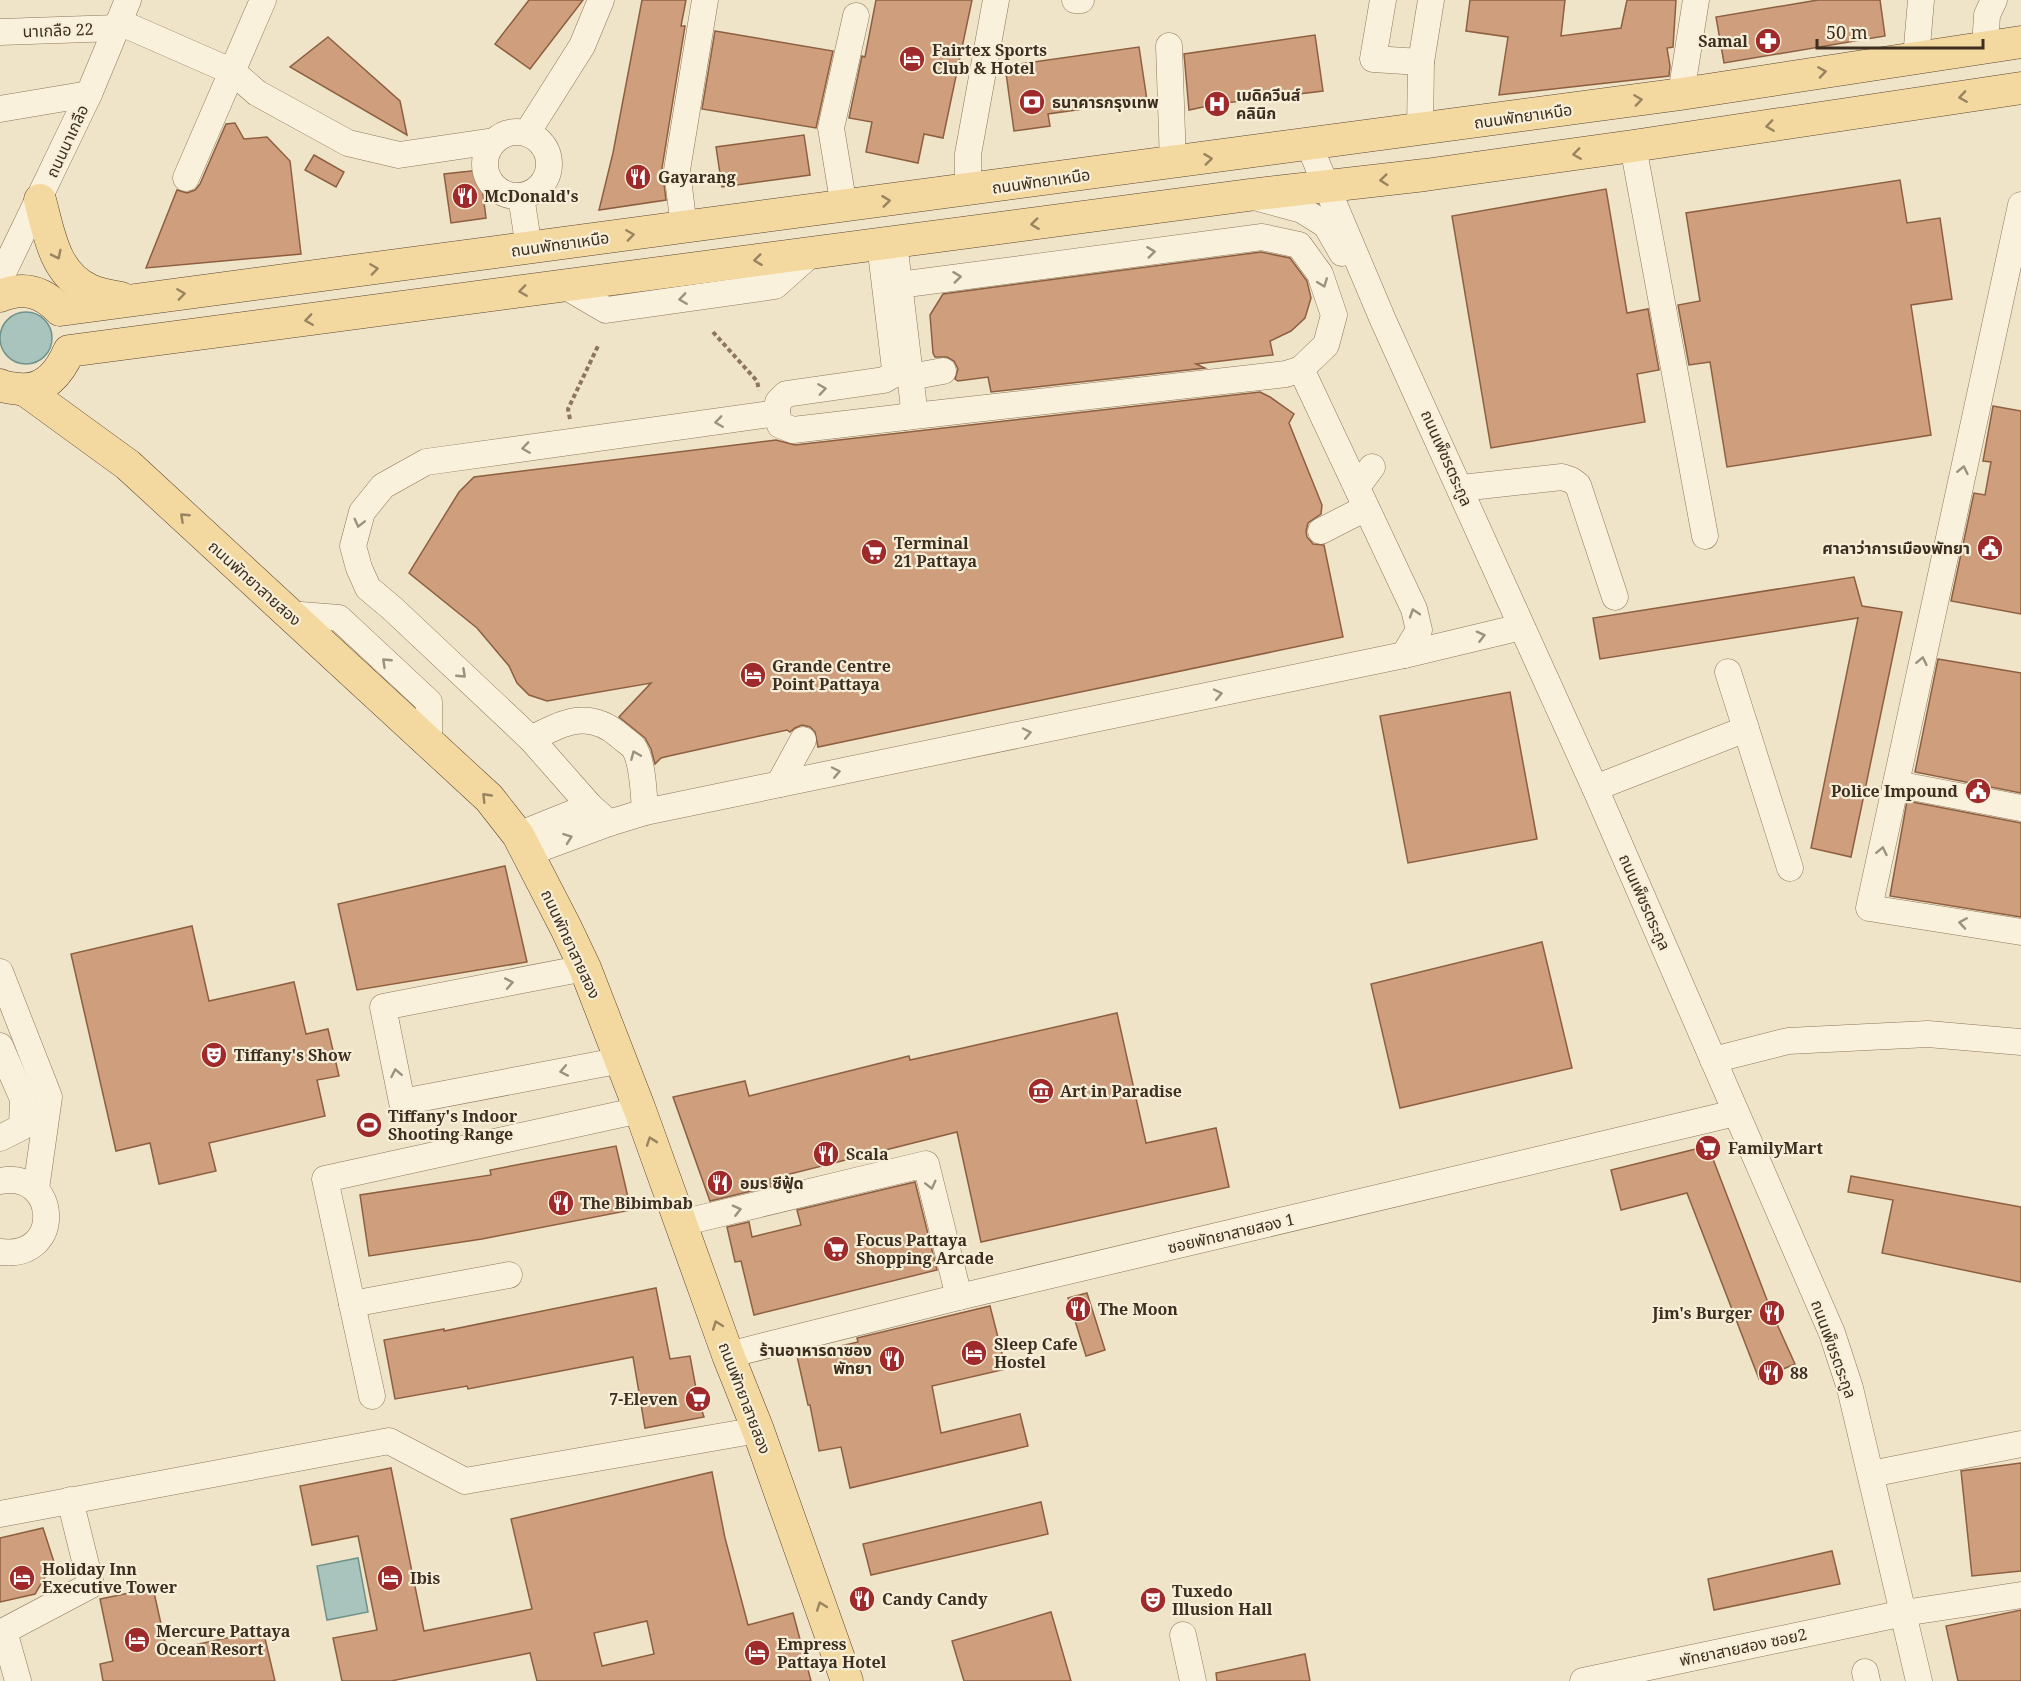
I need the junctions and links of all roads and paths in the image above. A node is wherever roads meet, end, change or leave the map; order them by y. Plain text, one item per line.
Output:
1 (262, 0) edge
2 (601, 0) edge
3 (705, 0) edge
4 (996, 0) edge
5 (1075, 0) edge
6 (1081, 0) edge
7 (1383, 0) edge
8 (1431, 0) edge
9 (1696, 0) edge
10 (1921, 0) edge
11 (1994, 0) edge
12 (856, 16) dead end
13 (121, 17) edge
14 (0, 32) edge
15 (2021, 42) edge
16 (1169, 46) dead end
17 (1985, 48) junction
18 (1916, 58) junction
19 (1421, 62) junction
20 (233, 72) junction
21 (2021, 88) edge
22 (90, 94) junction
23 (1681, 94) junction
24 (0, 110) edge
25 (1420, 130) junction
26 (527, 132) junction
27 (494, 141) junction
28 (1309, 145) junction
29 (1633, 146) junction
30 (1173, 163) junction
31 (186, 178) dead end
32 (1326, 186) junction
33 (968, 190) junction
34 (1249, 195) junction
35 (521, 196) junction
36 (40, 200) junction
37 (2021, 205) edge
38 (844, 207) junction
39 (684, 228) junction
40 (887, 243) junction
41 (529, 249) junction
42 (0, 279) edge
43 (899, 285) junction
44 (2012, 289) edge
45 (0, 296) edge
46 (132, 301) junction
47 (1383, 320) junction
48 (713, 332) dead end
49 (598, 346) dead end
50 (1301, 369) junction
51 (943, 371) dead end
52 (910, 377) junction
53 (13, 387) edge
54 (759, 391) dead end
55 (0, 409) edge
56 (777, 413) junction
57 (58, 414) junction
58 (905, 417) junction
59 (571, 420) dead end
60 (1365, 487) junction
61 (1461, 488) junction
62 (1321, 531) dead end
63 (1705, 536) dead end
64 (1615, 597) dead end
65 (1521, 627) junction
66 (1404, 655) junction
67 (1728, 672) dead end
68 (1746, 729) junction
69 (531, 739) junction
70 (803, 740) dead end
71 (779, 784) junction
72 (1896, 784) junction
73 (1595, 788) junction
74 (590, 806) junction
75 (2021, 808) edge
76 (645, 812) junction
77 (609, 823) junction
78 (523, 844) junction
79 (1790, 868) dead end
80 (2021, 932) edge
81 (585, 968) junction
82 (0, 972) edge
83 (2021, 1042) edge
84 (0, 1046) edge
85 (622, 1060) junction
86 (1713, 1060) junction
87 (640, 1110) junction
88 (1735, 1113) junction
89 (0, 1138) edge
90 (0, 1181) edge
91 (36, 1190) junction
92 (681, 1223) junction
93 (0, 1252) edge
94 (509, 1275) dead end
95 (959, 1297) junction
96 (352, 1304) junction
97 (728, 1355) junction
98 (372, 1396) dead end
99 (758, 1430) junction
100 (2021, 1444) edge
101 (1871, 1474) junction
102 (70, 1500) junction
103 (0, 1514) edge
104 (2021, 1595) edge
105 (1904, 1614) junction
106 (1183, 1635) dead end
107 (18, 1681) edge
108 (848, 1681) edge
109 (1193, 1681) edge
110 (1583, 1681) edge
111 (1918, 1681) edge

1 - 20 street
2 - 26 street
3 - 39 street
4 - 33 street
5 - 6 street
7 - 19 street
8 - 19 street
9 - 23 street
10 - 18 street
11 - 17 street
12 - 38 street
13 - 14 street, นาเกลือ 22
13 - 20 street
13 - 22 street, ถนนนาเกลือ
15 - 17 main road, ถนนพัทยาเหนือ
16 - 30 street
17 - 18 main road, ถนนพัทยาเหนือ
23 -> 18 main road, ถนนพัทยาเหนือ
19 - 25 street
20 - 27 street
20 - 31 street
21 -> 29 main road
22 - 24 street
22 - 36 street, ถนนนาเกลือ
25 -> 23 main road, ถนนพัทยาเหนือ
25 - 28 main road, ถนนพัทยาเหนือ
26 - 27 street
26 - 35 street
27 - 35 street
30 -> 28 main road, ถนนพัทยาเหนือ
28 - 32 street, ถนนเพ็ชรตระกูล
29 -> 32 main road
29 - 63 street
30 - 33 main road, ถนนพัทยาเหนือ
32 - 34 main road
32 - 47 street, ถนนเพ็ชรตระกูล
38 -> 33 main road, ถนนพัทยาเหนือ
34 -> 40 main road
34 - 47 street
35 - 41 street
36 - 42 street, ถนนนาเกลือ
36 -> 46 main road
37 - 44 street
38 - 39 main road, ถนนพัทยาเหนือ
41 -> 39 main road, ถนนพัทยาเหนือ
40 - 43 street
40 -> 53 main road
56 -> 40 street
46 -> 41 main road, ถนนพัทยาเหนือ
43 -> 50 street
43 - 52 street
72 -> 44 street
45 - 46 main road, ถนนพัทยาเหนือ
47 - 61 street, ถนนเพ็ชรตระกูล
48 - 54 path
49 - 59 path
50 - 58 street
50 - 60 street
51 - 52 street
52 - 58 street
53 - 57 main road, ถนนพัทยาสายสอง
55 - 57 main road
56 - 58 street
56 -> 69 street
78 -> 57 main road, ถนนพัทยาสายสอง
60 - 62 street
66 -> 60 street
61 - 64 street
61 - 65 street, ถนนเพ็ชรตระกูล
66 -> 65 street
65 - 73 street, ถนนเพ็ชรตระกูล
71 -> 66 street
67 - 68 street
68 - 73 street
68 - 79 street
69 - 74 street
76 -> 69 street
70 - 71 street
71 - 76 street
72 - 75 street
80 -> 72 street
73 - 86 street, ถนนเพ็ชรตระกูล
74 - 77 street
74 - 78 street
76 - 77 street
78 -> 77 street
78 - 81 main road, ถนนพัทยาสายสอง
81 - 85 main road, ถนนพัทยาสายสอง
85 -> 81 street
82 - 91 street
83 - 86 street
84 - 89 street
85 - 87 main road, ถนนพัทยาสายสอง
86 - 88 street, ถนนเพ็ชรตระกูล
92 -> 87 main road, ถนนพัทยาสายสอง
87 - 96 street
88 - 95 street, ซอยพัทยาสายสอง 1
88 - 101 street, ถนนเพ็ชรตระกูล
90 - 91 street
91 - 93 street
92 -> 95 street
97 -> 92 main road, ถนนพัทยาสายสอง
94 - 96 street
95 - 97 street, ซอยพัทยาสายสอง 1
96 - 98 street
97 - 99 main road, ถนนพัทยาสายสอง
99 - 102 street
108 -> 99 main road, ถนนพัทยาสายสอง
100 - 101 street
101 - 105 street, ถนนเพ็ชรตระกูล
102 - 103 street
102 - 107 street
104 - 105 street, พัทยาสายสอง ซอย2
105 - 110 street, พัทยาสายสอง ซอย2
105 - 111 street, ถนนเพ็ชรตระกูล
106 - 109 street

